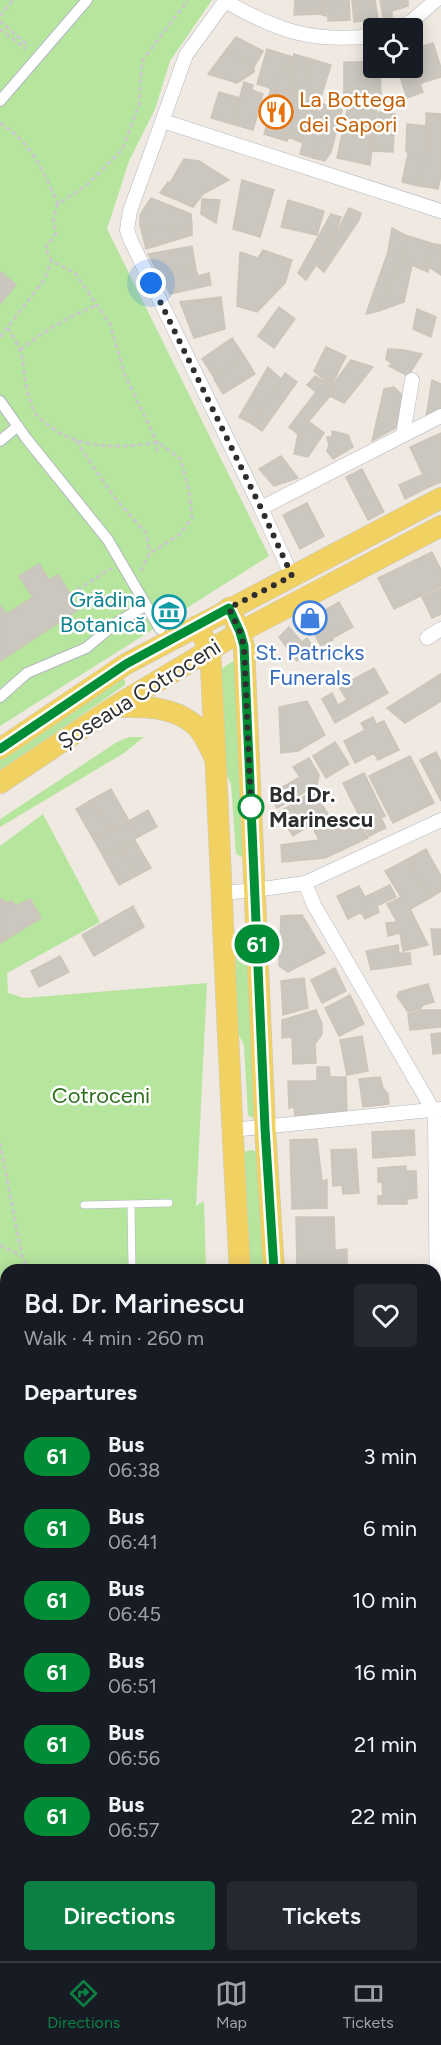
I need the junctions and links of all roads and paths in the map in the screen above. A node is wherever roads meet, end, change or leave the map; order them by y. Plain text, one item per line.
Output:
1 (14, 0) edge
2 (87, 0) edge
3 (188, 0) edge
4 (436, 0) edge
5 (226, 1) edge
6 (0, 16) edge
7 (415, 18) edge
8 (0, 21) edge
9 (0, 29) edge
10 (363, 37) edge
11 (0, 101) edge
12 (162, 121) junction
13 (0, 123) edge
14 (58, 204) junction
15 (441, 211) edge
16 (52, 261) junction
17 (97, 305) junction
18 (8, 328) junction
19 (0, 337) edge
20 (20, 350) junction
21 (412, 380) dead end
22 (0, 401) edge
23 (441, 416) edge
24 (18, 426) junction
25 (403, 435) junction
26 (0, 441) edge
27 (76, 441) junction
28 (157, 442) junction
29 (157, 452) dead end
30 (441, 498) edge
31 (261, 508) junction
32 (441, 526) edge
33 (150, 553) junction
34 (121, 562) junction
35 (292, 576) junction
36 (134, 583) junction
37 (71, 594) dead end
38 (146, 605) junction
39 (229, 608) junction
40 (197, 626) junction
41 (160, 629) dead end
42 (441, 629) edge
43 (240, 632) junction
44 (427, 638) dead end
45 (210, 649) junction
46 (0, 697) edge
47 (114, 707) junction
48 (0, 749) edge
49 (216, 760) junction
50 (0, 783) edge
51 (441, 820) edge
52 (305, 883) junction
53 (255, 890) junction
54 (223, 893) junction
55 (437, 1109) edge
56 (265, 1128) junction
57 (232, 1130) junction
58 (0, 1143) edge
59 (169, 1203) dead end
60 (131, 1204) junction
61 (84, 1205) dead end
62 (0, 1245) edge
63 (22, 1256) junction
64 (25, 1264) edge
65 (132, 1264) edge
66 (240, 1264) edge
67 (274, 1264) edge
68 (437, 1264) edge

1 - 6 path
2 - 11 street
3 - 14 path
4 - 7 street
5 - 10 street
5 - 12 street
8 - 9 path
12 - 15 street
12 - 31 street
13 - 14 path
14 - 16 path
16 - 17 path
16 - 18 path
17 - 20 path
17 - 28 path
18 - 19 path
18 - 20 path
20 - 27 path
21 - 25 street
22 - 24 street
23 - 25 street
24 - 26 street
24 - 34 street
25 - 31 street
27 - 28 path
27 - 33 path
28 - 29 path
28 - 33 path
30 - 35 main road, Șoseaua Cotroceni
31 - 35 street
32 - 43 main road, Șoseaua Cotroceni
33 - 36 path
34 - 36 street
34 - 37 path
35 - 39 main road, Șoseaua Cotroceni
36 - 38 street
38 - 41 street
38 - 46 street
39 - 40 main road, Șoseaua Cotroceni
39 - 43 main road
40 - 45 main road
40 - 48 main road, Șoseaua Cotroceni
42 - 44 street
43 - 45 main road, Șoseaua Cotroceni
43 - 53 main road
45 - 47 main road, Șoseaua Cotroceni
45 - 49 main road
47 - 49 main road
47 - 50 main road, Șoseaua Cotroceni
49 - 54 main road
51 - 52 street
52 - 53 street
52 - 55 street
53 - 54 street
53 - 56 main road
54 - 57 main road
55 - 56 street
55 - 68 street
56 - 57 street
56 - 67 main road
57 - 66 main road
58 - 63 path
59 - 60 lane
60 - 61 lane
60 - 65 lane
62 - 63 path
63 - 64 path

